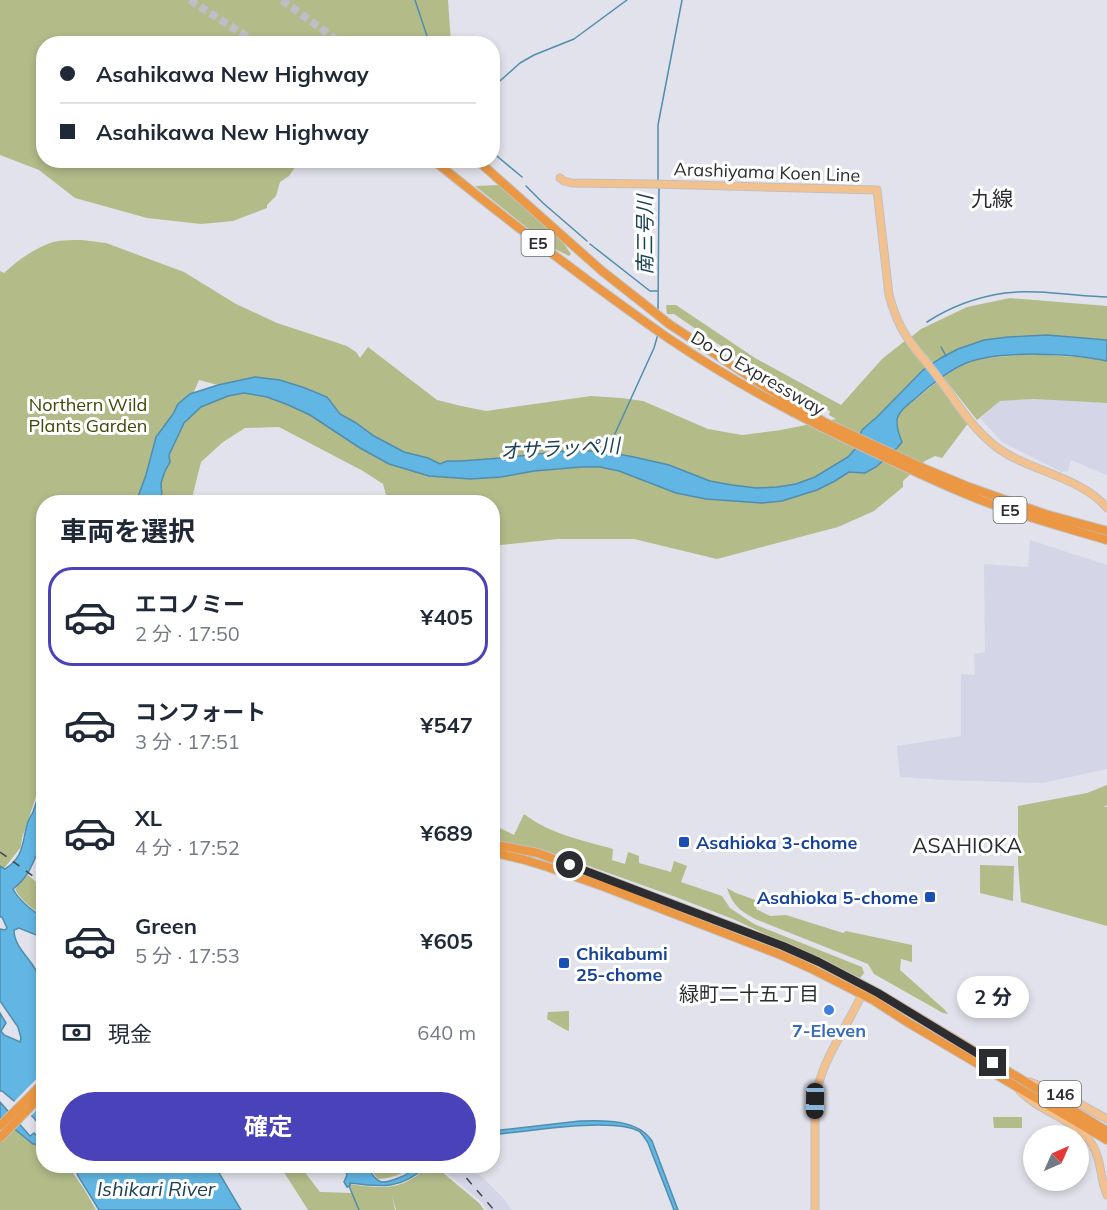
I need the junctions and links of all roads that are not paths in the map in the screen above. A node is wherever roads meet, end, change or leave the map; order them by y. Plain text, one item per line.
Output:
1 (444, 168) edge
2 (486, 168) edge
3 (560, 178) dead end
4 (822, 425) junction
5 (920, 470) junction
6 (1107, 508) edge
7 (1107, 530) edge
8 (1107, 540) edge
9 (500, 846) edge
10 (500, 854) edge
11 (864, 991) junction
12 (1011, 1074) junction
13 (1014, 1085) junction
14 (36, 1090) edge
15 (36, 1101) edge
16 (1107, 1119) edge
17 (0, 1126) edge
18 (1107, 1131) edge
19 (0, 1138) edge
20 (1107, 1140) edge
21 (1107, 1195) edge
22 (815, 1210) edge

1 - 4 highway, Do-O Expressway / E5
2 - 4 highway, Do-O Expressway / E5
3 - 6 main road, Arashiyama Koen Line
4 - 5 highway, Do-O Expressway / E5
5 - 7 highway, Do-O Expressway / E5
5 - 8 highway, Do-O Expressway / E5
9 - 11 highway
10 - 11 highway
11 - 12 highway
11 - 13 highway
11 - 22 main road
12 - 16 main road, 146
12 - 18 highway
13 - 20 highway
13 - 21 main road, 146
14 - 17 highway
15 - 19 highway

